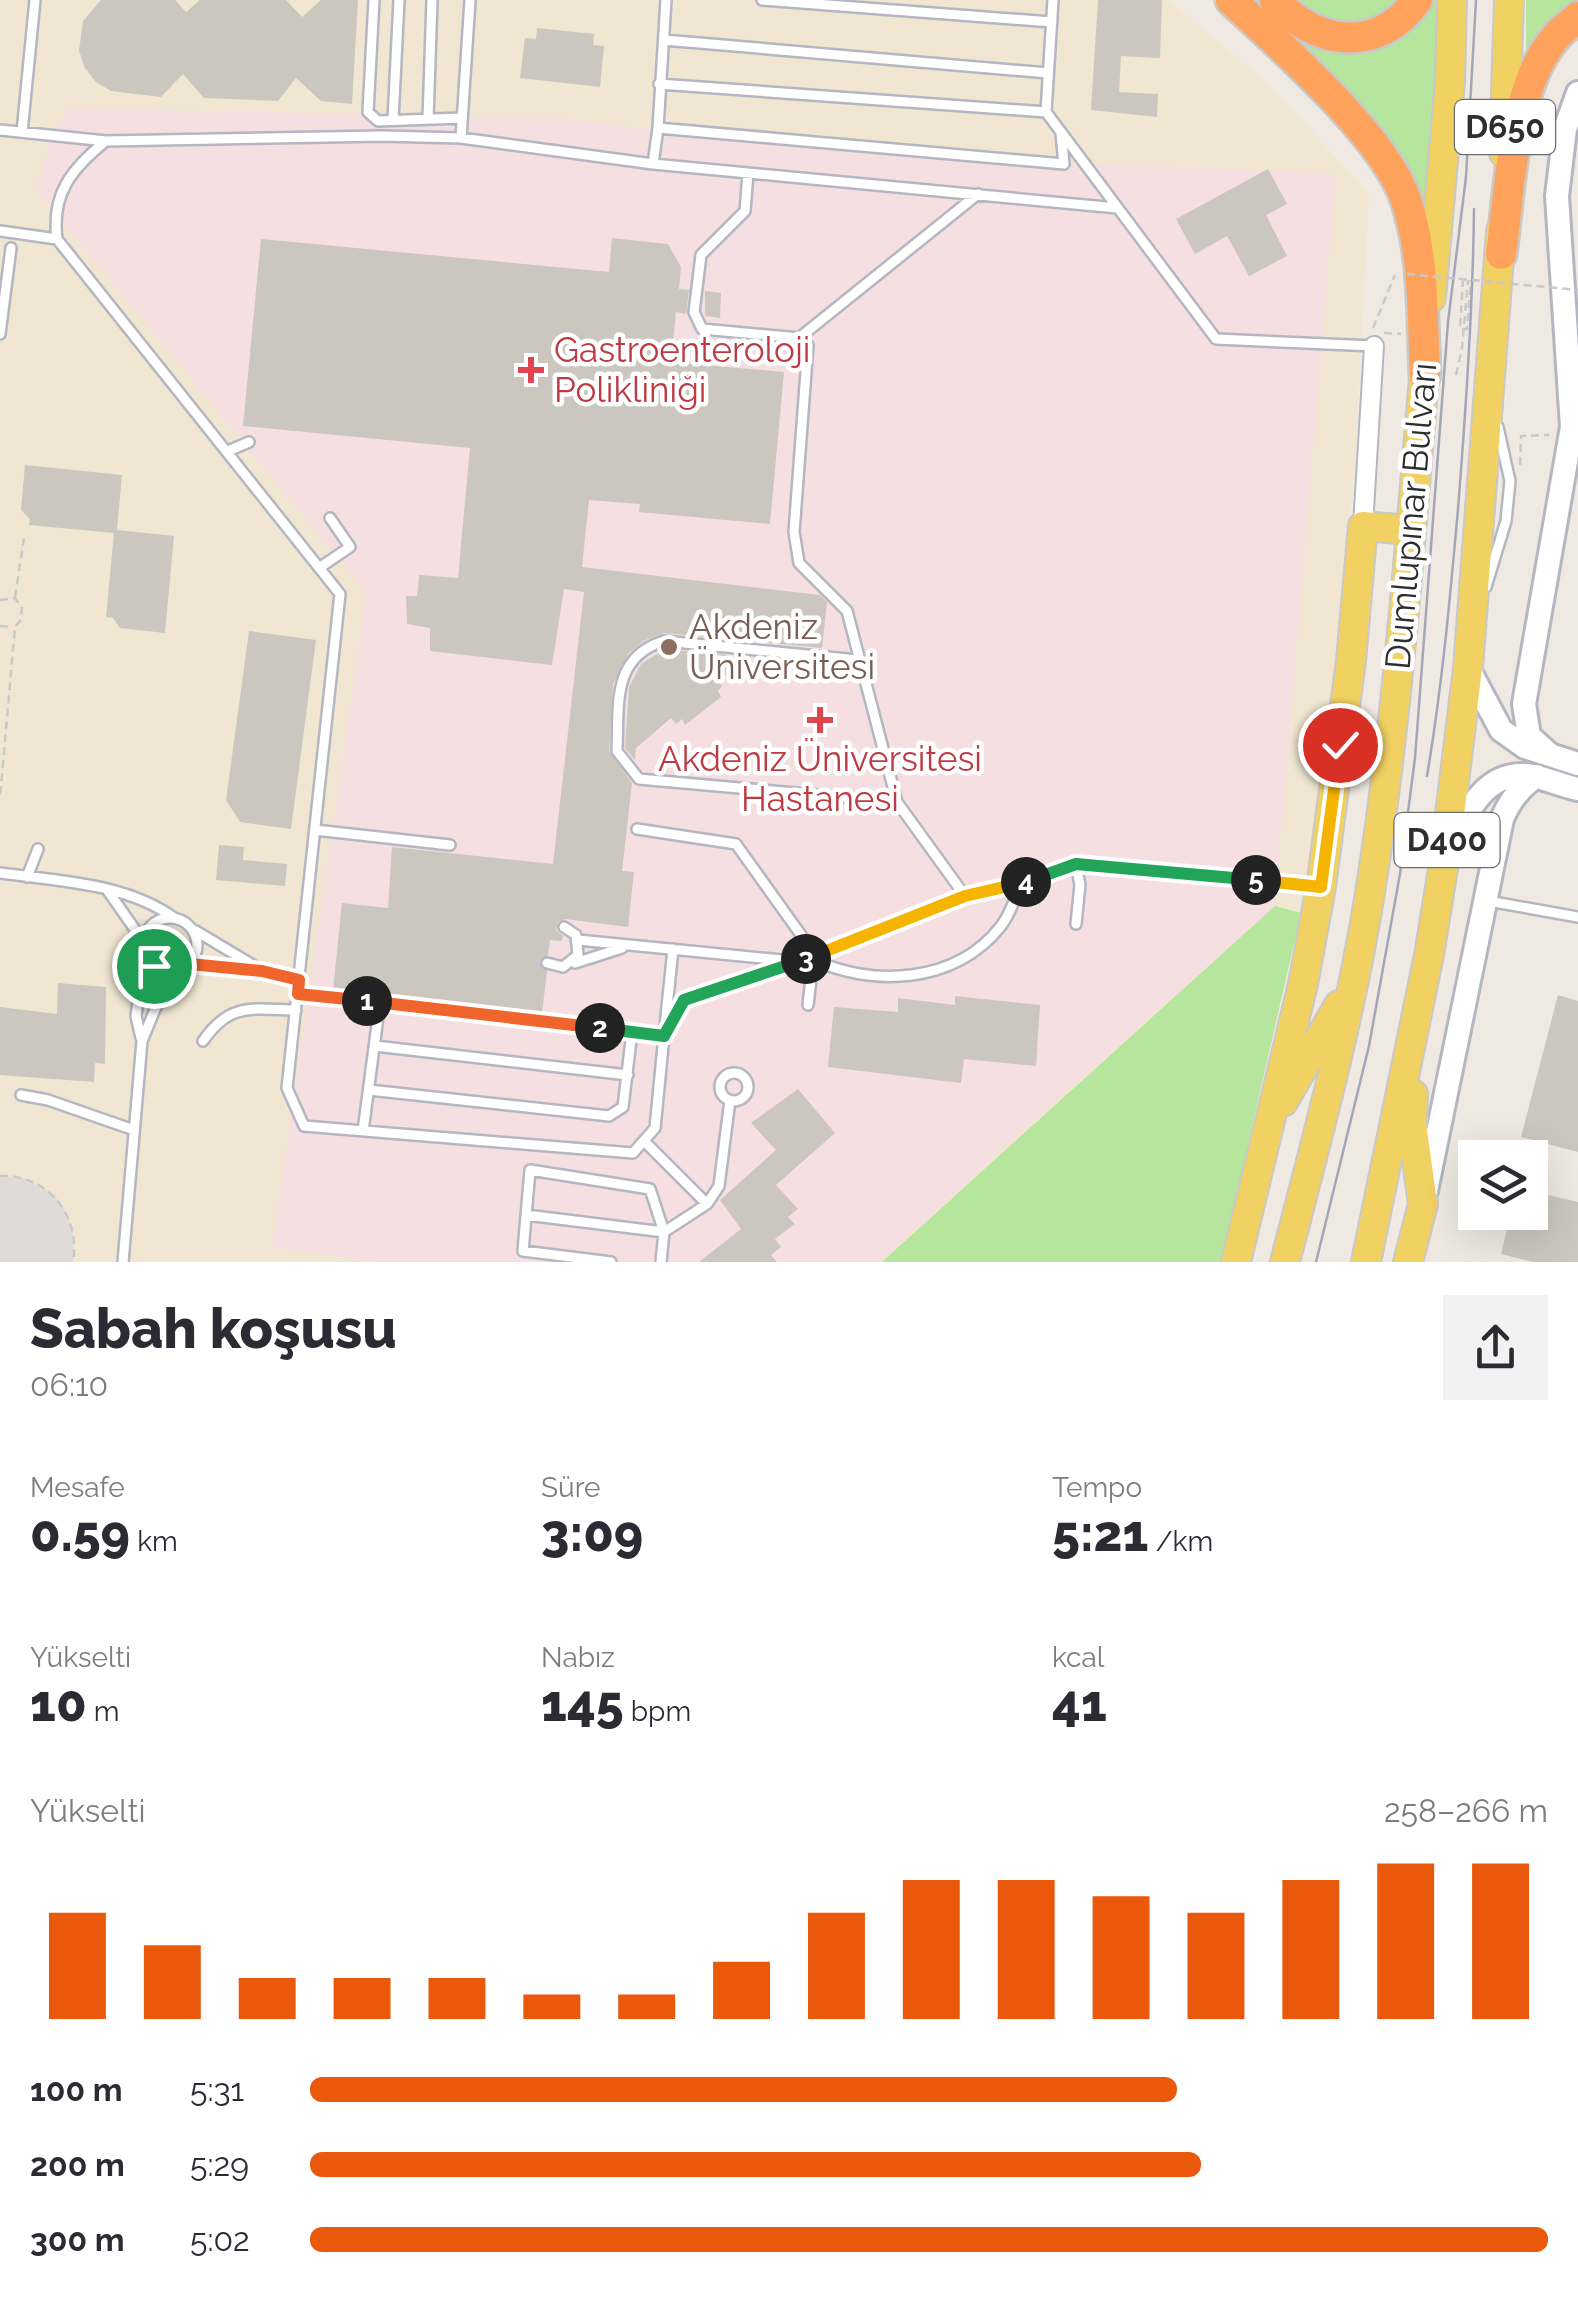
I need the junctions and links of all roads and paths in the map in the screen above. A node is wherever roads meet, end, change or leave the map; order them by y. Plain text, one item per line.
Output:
1 (35, 0) edge
2 (374, 0) edge
3 (399, 0) edge
4 (432, 0) edge
5 (470, 0) edge
6 (666, 0) edge
7 (762, 0) edge
8 (1053, 0) edge
9 (1232, 0) edge
10 (1275, 0) edge
11 (1417, 0) edge
12 (1452, 0) edge
13 (1509, 0) edge
14 (1578, 17) edge
15 (1052, 22) junction
16 (664, 40) junction
17 (1048, 74) junction
18 (659, 84) junction
19 (1578, 93) edge
20 (1046, 112) junction
21 (462, 118) junction
22 (428, 119) junction
23 (393, 120) junction
24 (658, 128) junction
25 (0, 130) edge
26 (22, 132) junction
27 (1061, 133) junction
28 (461, 138) junction
29 (106, 141) junction
30 (654, 164) junction
31 (748, 173) junction
32 (978, 194) junction
33 (1117, 208) junction
34 (0, 231) edge
35 (57, 240) junction
36 (11, 248) dead end
37 (1501, 254) junction
38 (1467, 282) junction
39 (1578, 290) edge
40 (1464, 329) junction
41 (0, 334) edge
42 (1408, 334) dead end
43 (798, 338) junction
44 (1374, 346) joint
45 (1425, 375) junction
46 (1456, 375) dead end
47 (1574, 430) edge
48 (250, 442) dead end
49 (228, 451) junction
50 (1520, 473) dead end
51 (330, 518) dead end
52 (1363, 526) junction
53 (1410, 530) junction
54 (24, 538) dead end
55 (320, 568) junction
56 (15, 598) junction
57 (0, 600) edge
58 (0, 626) edge
59 (14, 627) junction
60 (1469, 655) junction
61 (858, 660) junction
62 (1524, 704) junction
63 (1497, 723) junction
64 (1549, 754) junction
65 (1578, 764) edge
66 (1536, 776) junction
67 (1578, 789) edge
68 (0, 798) edge
69 (896, 802) junction
70 (637, 829) dead end
71 (315, 830) junction
72 (450, 845) dead end
73 (38, 849) dead end
74 (1444, 863) junction
75 (1076, 864) junction
76 (0, 873) edge
77 (27, 877) junction
78 (1021, 884) junction
79 (1321, 887) junction
80 (106, 888) junction
81 (965, 896) junction
82 (1485, 900) junction
83 (174, 918) junction
84 (1578, 918) edge
85 (1076, 924) dead end
86 (564, 927) dead end
87 (193, 928) junction
88 (578, 940) junction
89 (629, 945) junction
90 (144, 947) junction
91 (673, 949) junction
92 (810, 959) junction
93 (190, 964) junction
94 (548, 964) dead end
95 (569, 964) junction
96 (178, 971) junction
97 (262, 971) junction
98 (299, 980) junction
99 (1353, 982) junction
100 (298, 994) junction
101 (380, 1002) junction
102 (808, 1005) dead end
103 (296, 1010) junction
104 (632, 1032) junction
105 (664, 1036) junction
106 (1413, 1037) junction
107 (142, 1041) junction
108 (203, 1041) dead end
109 (374, 1046) junction
110 (628, 1075) junction
111 (369, 1090) junction
112 (20, 1095) dead end
113 (730, 1100) dead end
114 (1268, 1128) junction
115 (134, 1130) junction
116 (363, 1130) junction
117 (644, 1141) junction
118 (0, 1176) edge
119 (707, 1204) junction
120 (1423, 1204) junction
121 (526, 1215) junction
122 (664, 1232) junction
123 (73, 1262) edge
124 (123, 1262) edge
125 (612, 1262) edge
126 (662, 1262) edge
127 (1236, 1262) edge
128 (1285, 1262) edge
129 (1366, 1262) edge
130 (1408, 1262) edge

1 - 26 lane
2 - 23 lane
3 - 23 lane
4 - 22 lane
5 - 21 lane
6 - 16 lane
7 - 15 lane
8 - 15 lane
9 - 45 highway
10 - 11 highway
12 - 45 main road, Dumlupınar Bulvarı
13 - 37 main road, Dumlupınar Bulvarı / D650
14 - 37 highway, D400
15 - 17 lane
16 - 17 lane
16 - 18 lane
17 - 20 lane
18 - 20 lane
18 - 24 lane
19 - 47 main road
20 - 27 lane
21 - 22 lane
21 - 28 lane
22 - 23 lane
24 - 27 lane
24 - 30 lane
25 - 26 lane
26 - 29 lane
27 - 33 lane
28 - 29 lane
28 - 30 lane
29 - 35 lane
30 - 31 lane
31 - 32 lane
31 - 43 lane
32 - 33 lane
32 - 43 lane
33 - 44 lane
34 - 35 lane
35 - 49 lane
36 - 41 lane
37 - 60 main road, Dumlupınar Bulvarı / D400
38 - 39 path, bridge
38 - 40 path
38 - 40 path
38 - 42 path, bridge
40 - 46 path
43 - 61 lane
44 - 52 street
45 - 53 main road, Dumlupınar Bulvarı
47 - 50 path
47 - 62 main road
48 - 49 lane
49 - 55 lane
51 - 55 lane
52 - 53 main road
52 - 79 main road
53 - 99 main road, Dumlupınar Bulvarı
54 - 56 path
55 - 71 lane
56 - 57 path
56 - 59 path
58 - 59 path
59 - 68 path
60 - 63 main road
60 - 74 main road, Dumlupınar Bulvarı / D400
61 - 69 lane
61 - 69 lane
62 - 63 main road
62 - 64 main road
63 - 64 main road
64 - 65 main road
66 - 67 main road
66 - 74 main road
66 - 82 main road
69 - 81 lane
70 - 92 lane
71 - 72 lane
71 - 98 lane
73 - 77 lane
74 - 106 main road, Dumlupınar Bulvarı / D400
75 - 78 lane
75 - 79 lane
75 - 85 lane
76 - 77 lane
77 - 80 lane
78 - 81 lane
78 - 92 lane
79 - 114 main road
80 - 83 lane
80 - 90 lane
81 - 92 lane
82 - 84 lane
82 - 120 main road
83 - 87 lane
83 - 90 lane
86 - 88 lane
87 - 93 lane
87 - 97 lane
88 - 89 lane
88 - 95 lane
89 - 91 lane
89 - 95 lane
90 - 96 lane
90 - 107 lane
91 - 92 lane
91 - 105 lane
92 - 102 lane
92 - 105 lane
93 - 96 lane
93 - 97 lane
94 - 95 lane
96 - 107 lane
97 - 98 lane
98 - 100 lane
99 - 114 main road
99 - 128 main road, Dumlupınar Bulvarı
100 - 101 lane
100 - 103 lane
101 - 104 lane
101 - 109 lane
103 - 108 lane
103 - 116 lane
104 - 105 lane
104 - 110 lane
105 - 117 lane
106 - 120 main road
106 - 129 main road, Dumlupınar Bulvarı / D400
107 - 115 lane
109 - 110 lane
109 - 111 lane
110 - 111 lane
111 - 116 lane
112 - 115 lane
113 - 119 lane
114 - 127 main road
115 - 124 lane
116 - 117 lane
117 - 119 lane
118 - 123 path
119 - 122 lane
120 - 130 main road
121 - 122 lane
121 - 122 lane
121 - 125 lane
122 - 126 lane

